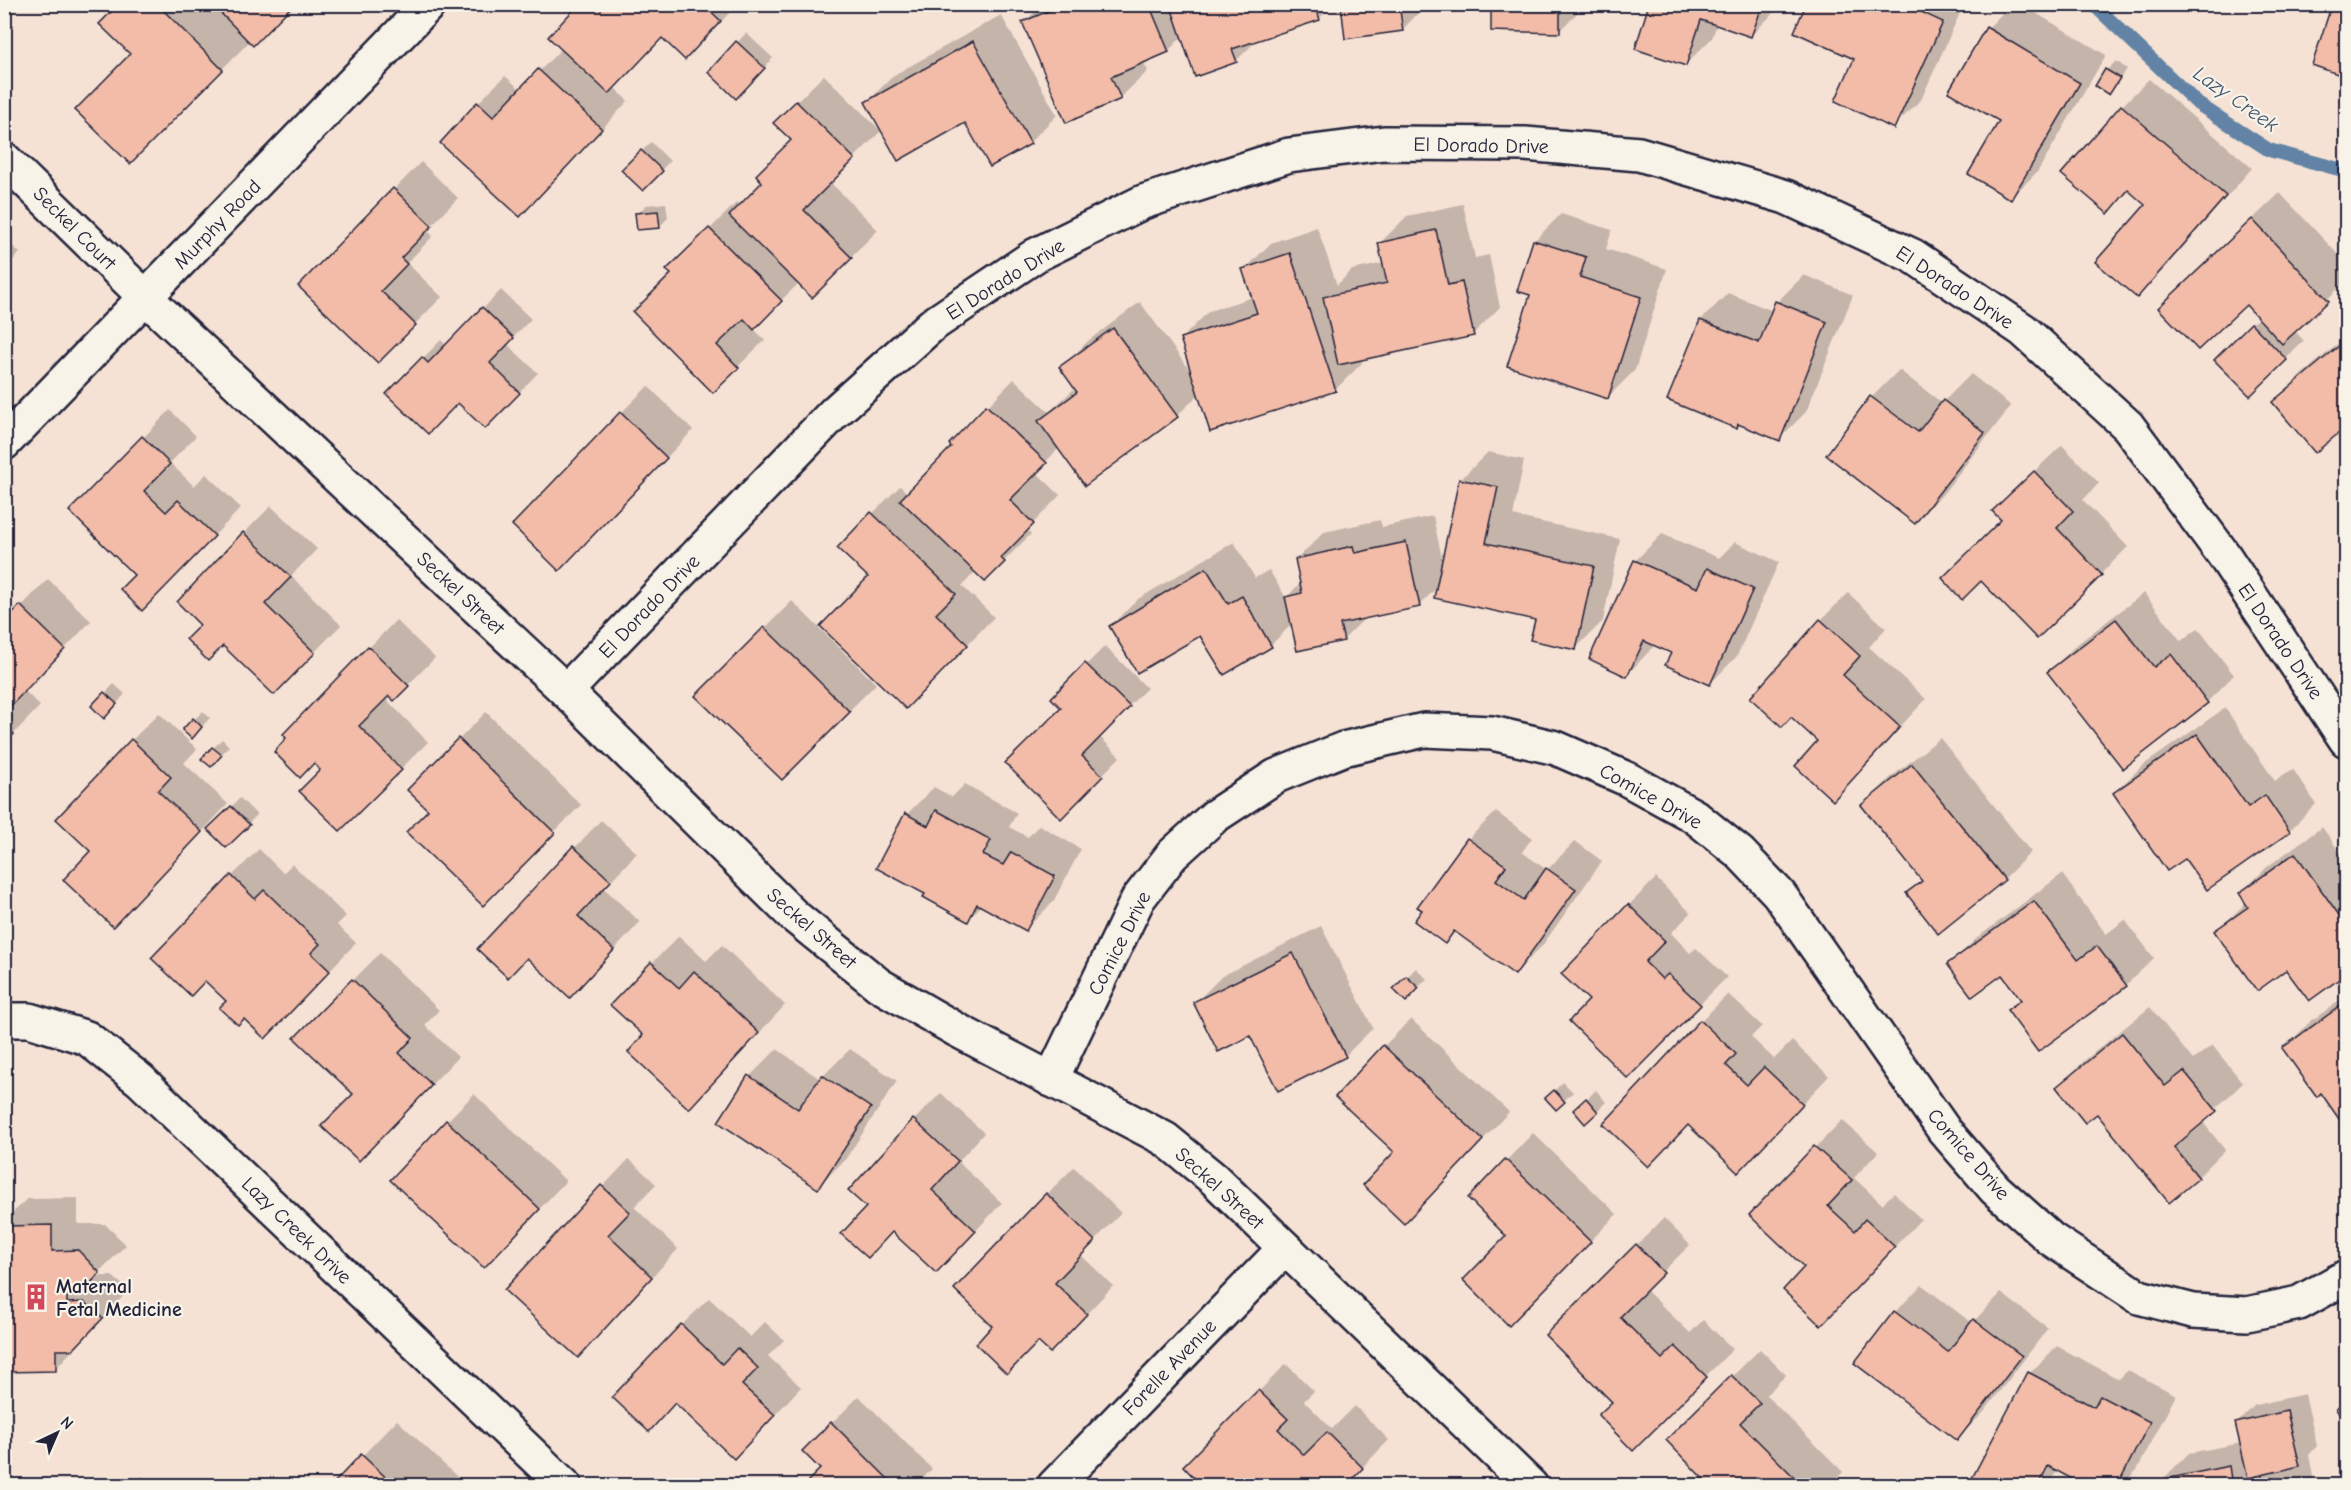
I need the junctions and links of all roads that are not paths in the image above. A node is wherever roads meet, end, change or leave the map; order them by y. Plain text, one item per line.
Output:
1 (429, 4) edge
2 (4, 159) edge
3 (146, 298) junction
4 (4, 443) edge
5 (566, 692) junction
6 (2346, 740) edge
7 (4, 1020) edge
8 (1051, 1080) junction
9 (1284, 1248) junction
10 (2346, 1277) edge
11 (565, 1485) edge
12 (1054, 1485) edge
13 (1531, 1485) edge

1 - 3 street, Murphy Road
2 - 3 street, Seckel Court
3 - 4 street, Murphy Road
3 - 5 street, Seckel Street
5 - 6 street, El Dorado Drive
5 - 8 street, Seckel Street
7 - 11 street, Lazy Creek Drive
8 - 9 street, Seckel Street
8 - 10 street, Comice Drive
9 - 12 street, Forelle Avenue
9 - 13 street, Seckel Street

